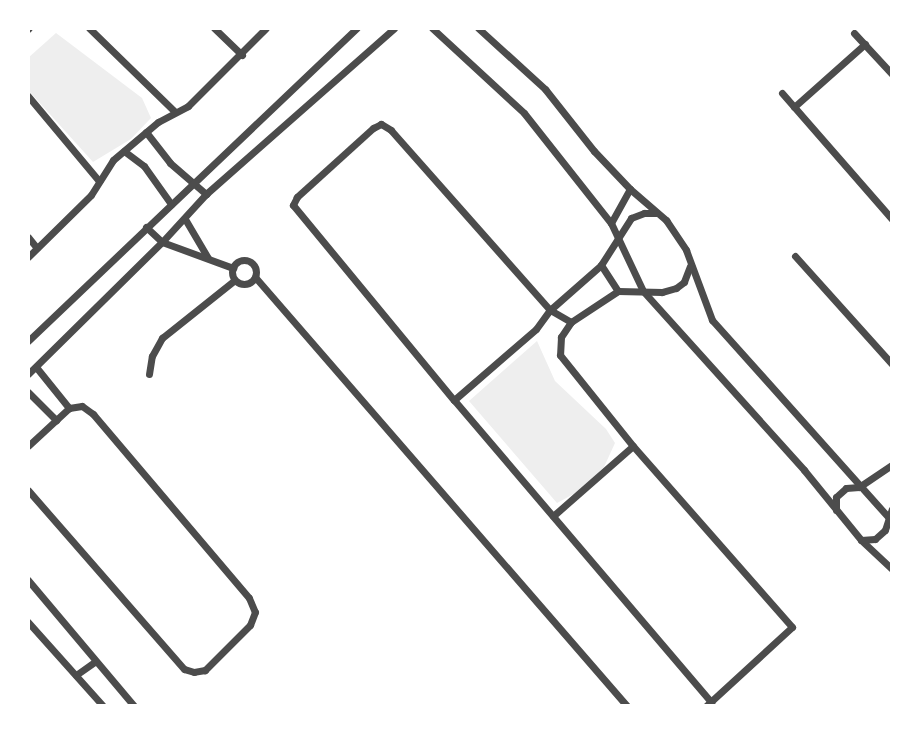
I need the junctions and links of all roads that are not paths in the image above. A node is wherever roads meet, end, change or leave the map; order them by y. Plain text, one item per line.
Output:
1 (89, 28) edge
2 (214, 28) edge
3 (266, 28) edge
4 (357, 28) edge
5 (394, 28) edge
6 (432, 28) edge
7 (478, 28) edge
8 (854, 33) dead end
9 (865, 44) junction
10 (242, 55) junction
11 (892, 74) edge
12 (782, 93) dead end
13 (28, 96) edge
14 (794, 107) junction
15 (175, 112) junction
16 (146, 132) junction
17 (124, 151) junction
18 (99, 181) junction
19 (193, 182) junction
20 (630, 188) junction
21 (206, 194) junction
22 (171, 204) junction
23 (658, 213) junction
24 (184, 219) junction
25 (892, 219) edge
26 (611, 223) junction
27 (146, 227) junction
28 (28, 237) edge
29 (162, 242) junction
30 (618, 243) junction
31 (37, 248) junction
32 (795, 256) dead end
33 (28, 257) edge
34 (208, 258) junction
35 (601, 265) junction
36 (691, 266) junction
37 (233, 268) junction
38 (255, 277) junction
39 (235, 280) junction
40 (618, 291) junction
41 (643, 291) junction
42 (550, 310) junction
43 (571, 323) junction
44 (28, 341) edge
45 (892, 364) edge
46 (36, 367) junction
47 (28, 374) edge
48 (149, 374) dead end
49 (28, 392) edge
50 (454, 400) junction
51 (69, 408) junction
52 (56, 420) junction
53 (28, 446) edge
54 (633, 446) junction
55 (892, 465) edge
56 (859, 487) junction
57 (28, 490) edge
58 (836, 511) junction
59 (553, 516) junction
60 (891, 516) edge
61 (861, 540) junction
62 (892, 569) edge
63 (28, 580) edge
64 (28, 622) edge
65 (96, 661) junction
66 (76, 675) junction
67 (708, 704) edge
68 (103, 706) edge
69 (134, 706) edge
70 (627, 706) edge

1 - 15 street
2 - 10 street
3 - 10 street
4 - 19 street
5 - 21 street
6 - 26 street
7 - 20 street
8 - 9 street
9 - 11 street
9 - 14 street
10 - 15 street
12 - 14 street
13 - 18 street
14 - 25 street
15 - 16 street
16 - 17 street
16 - 19 street
17 - 18 street
17 - 22 street
18 - 31 street
19 - 21 street
19 - 22 street
20 - 23 street
20 - 26 street
21 - 24 street
22 - 27 street
23 - 30 street
23 - 36 street
24 - 29 street
24 - 34 street
26 - 30 street
27 - 29 street
27 - 44 street
28 - 31 street
29 - 34 street
29 - 46 street
30 - 35 street
30 - 41 street
31 - 33 street
32 - 45 street
34 - 37 street
35 - 40 street
35 - 42 street
36 - 41 street
36 - 56 street
37 - 38 street
37 - 39 street
38 - 39 street
38 - 70 street
39 - 48 street
40 - 41 street
40 - 43 street
41 - 58 street
42 - 43 street
42 - 50 street
42 - 50 street
43 - 54 street
46 - 47 street
46 - 51 street
49 - 52 street
50 - 59 street
51 - 52 street
51 - 57 street
52 - 53 street
54 - 59 street
54 - 67 street
55 - 56 street
56 - 58 street
56 - 60 street
58 - 61 street
59 - 67 street
60 - 61 street
61 - 62 street
63 - 65 street
64 - 66 street
65 - 66 street
65 - 69 street
66 - 68 street

